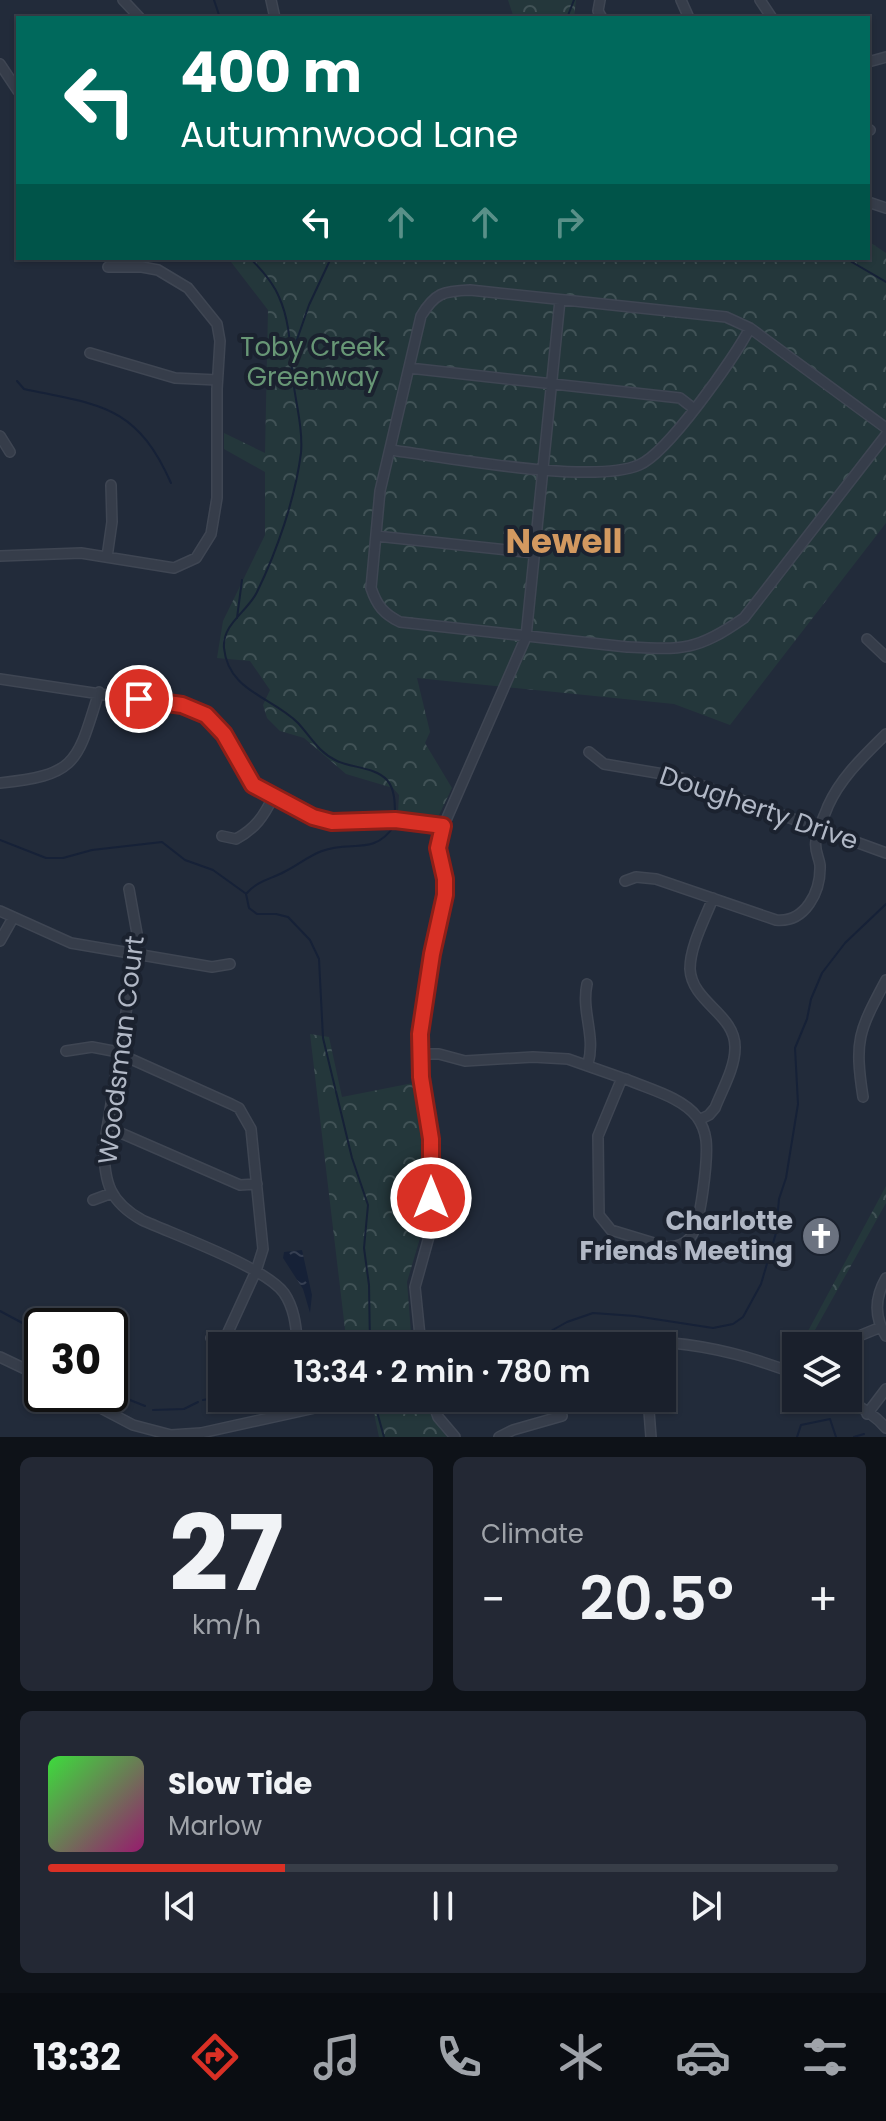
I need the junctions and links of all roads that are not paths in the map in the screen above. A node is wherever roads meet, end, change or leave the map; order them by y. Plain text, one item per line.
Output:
1 (123, 0) edge
2 (138, 16) edge
3 (0, 64) edge
4 (16, 88) edge
5 (108, 267) dead end
6 (560, 300) junction
7 (750, 328) junction
8 (90, 353) dead end
9 (409, 368) junction
10 (217, 380) junction
11 (552, 383) junction
12 (693, 408) junction
13 (886, 428) edge
14 (886, 435) edge
15 (0, 436) edge
16 (390, 450) junction
17 (10, 452) dead end
18 (543, 469) junction
19 (111, 485) dead end
20 (376, 536) junction
21 (535, 553) junction
22 (0, 556) edge
23 (107, 557) junction
24 (526, 637) junction
25 (867, 639) dead end
26 (886, 657) edge
27 (0, 679) edge
28 (99, 692) junction
29 (886, 734) edge
30 (589, 752) dead end
31 (0, 783) edge
32 (273, 797) junction
33 (443, 826) junction
34 (820, 828) junction
35 (222, 836) dead end
36 (886, 853) edge
37 (625, 881) dead end
38 (129, 889) dead end
39 (713, 898) junction
40 (0, 911) edge
41 (13, 918) junction
42 (0, 941) edge
43 (136, 954) junction
44 (230, 964) dead end
45 (886, 980) edge
46 (587, 984) dead end
47 (66, 1051) dead end
48 (121, 1054) junction
49 (420, 1054) junction
50 (588, 1064) junction
51 (622, 1078) junction
52 (863, 1097) dead end
53 (699, 1120) junction
54 (107, 1127) junction
55 (257, 1184) junction
56 (112, 1193) junction
57 (93, 1200) dead end
58 (256, 1271) junction
59 (886, 1278) edge
60 (883, 1331) edge
61 (231, 1332) edge
62 (295, 1332) edge
63 (420, 1332) edge
64 (862, 1335) edge
65 (676, 1346) edge
66 (0, 1357) edge
67 (24, 1368) edge
68 (782, 1369) edge
69 (886, 1389) edge
70 (862, 1410) edge
71 (108, 1412) edge
72 (295, 1412) edge
73 (436, 1412) edge
74 (649, 1412) edge
75 (867, 1414) junction
76 (562, 1416) dead end
77 (886, 1428) edge
78 (199, 1435) edge
79 (455, 1437) edge
80 (499, 1437) edge
81 (651, 1437) edge
82 (886, 1437) edge

1 - 2 street
3 - 4 street
5 - 10 street
6 - 7 street
6 - 9 street
6 - 11 street
7 - 12 street
7 - 13 street
8 - 10 street
9 - 11 street
9 - 16 street
10 - 23 street
11 - 12 street
11 - 18 street
12 - 18 street
14 - 24 street
15 - 17 street
16 - 18 street
16 - 20 street
18 - 21 street
19 - 23 street
20 - 21 street
20 - 24 street
21 - 24 street
22 - 23 street
24 - 33 street
25 - 26 street
27 - 28 street
28 - 31 street
28 - 32 street
29 - 34 street
30 - 34 street, Dougherty Drive
32 - 33 street
32 - 35 street
33 - 49 street
34 - 36 street, Dougherty Drive
34 - 39 street
37 - 39 street
38 - 43 street, Woodsman Court
39 - 53 street
40 - 41 street
41 - 42 street
41 - 43 street
43 - 44 street
43 - 48 street, Woodsman Court
45 - 52 street
46 - 50 street
47 - 48 street
48 - 54 street, Woodsman Court
48 - 55 street
49 - 50 street
49 - 63 street
50 - 51 street
51 - 53 street
51 - 53 street
54 - 55 street
54 - 56 street, Woodsman Court
55 - 58 street
56 - 57 street
56 - 58 street, Woodsman Court
58 - 61 street
58 - 62 street, Woodsman Court
59 - 60 street
60 - 64 street
65 - 68 street
66 - 67 street
69 - 75 street
70 - 75 street
71 - 78 street
72 - 78 street
73 - 79 street
74 - 81 street
75 - 77 street
75 - 82 street
76 - 80 street

